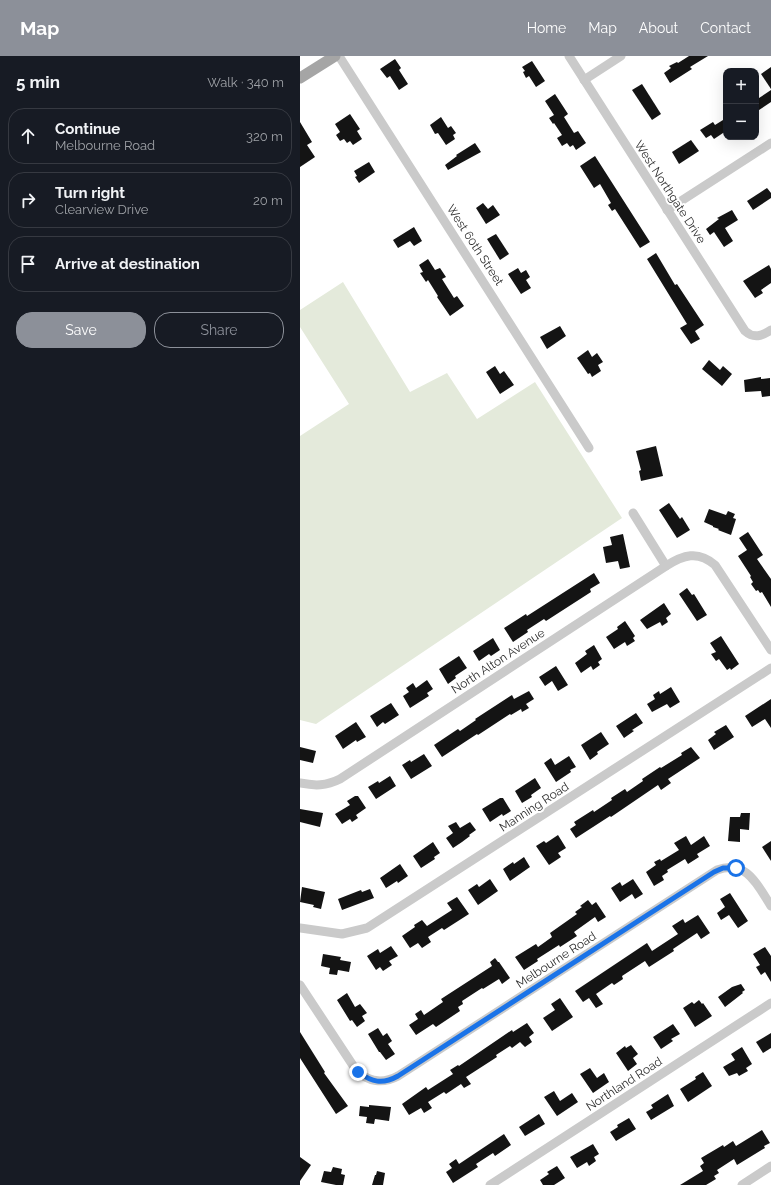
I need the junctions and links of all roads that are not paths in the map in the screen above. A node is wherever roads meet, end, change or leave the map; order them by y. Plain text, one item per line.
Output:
1 (335, 56) edge
2 (339, 56) edge
3 (569, 56) edge
4 (621, 56) edge
5 (300, 78) edge
6 (584, 80) junction
7 (771, 143) edge
8 (667, 210) junction
9 (771, 330) edge
10 (589, 448) dead end
11 (633, 513) dead end
12 (666, 566) junction
13 (771, 650) edge
14 (771, 668) edge
15 (300, 783) edge
16 (771, 906) edge
17 (300, 928) edge
18 (300, 985) edge
19 (771, 1003) edge
20 (771, 1166) edge
21 (490, 1185) edge
22 (742, 1185) edge

1 - 5 main road
2 - 10 street, West 60th Street
3 - 6 street, West Northgate Drive
4 - 6 street
6 - 8 street, West Northgate Drive
7 - 8 street
8 - 9 street, West Northgate Drive
11 - 12 street
12 - 13 street, North Alton Avenue
12 - 15 street, North Alton Avenue
14 - 17 street, Manning Road
16 - 18 street, Melbourne Road
19 - 21 street, Northland Road
20 - 22 street

